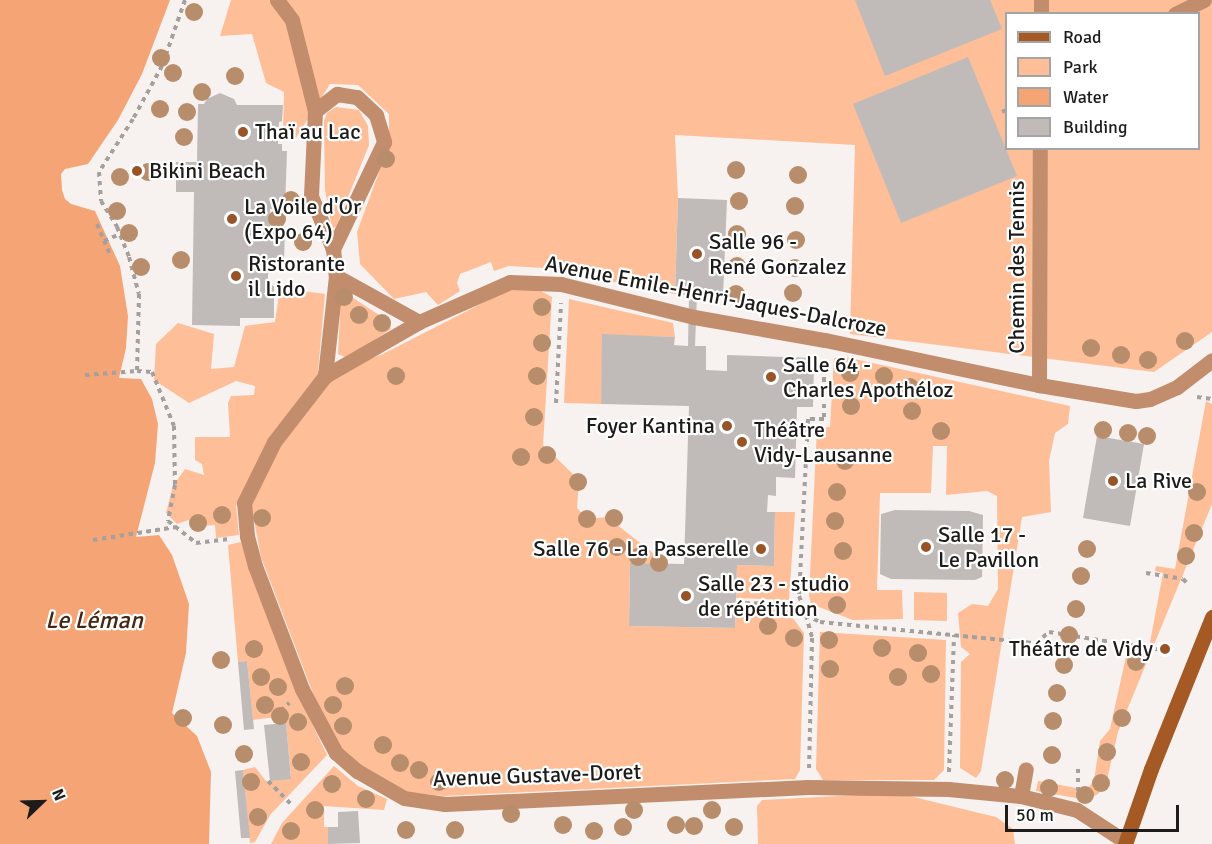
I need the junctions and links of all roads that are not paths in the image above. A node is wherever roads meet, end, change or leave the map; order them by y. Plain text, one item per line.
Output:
1 (277, 0) edge
2 (1203, 0) edge
3 (1178, 12) edge
4 (315, 111) junction
5 (1040, 150) edge
6 (333, 249) junction
7 (336, 276) junction
8 (419, 322) junction
9 (1212, 360) edge
10 (325, 376) junction
11 (1039, 385) junction
12 (1212, 617) edge
13 (1026, 769) dead end
14 (1021, 796) junction
15 (1126, 843) edge

1 - 4 street
2 - 3 street
4 - 6 street
4 - 6 street
5 - 11 street, Chemin des Tennis
6 - 7 street
7 - 8 street
7 - 10 street
8 - 10 street, Avenue Emile-Henri-Jaques-Dalcroze
8 - 11 street, Avenue Emile-Henri-Jaques-Dalcroze
9 - 11 street, Avenue Emile-Henri-Jaques-Dalcroze
10 - 14 street, Avenue Gustave-Doret
12 - 15 main road
13 - 14 street
14 - 15 street, Avenue Gustave-Doret

